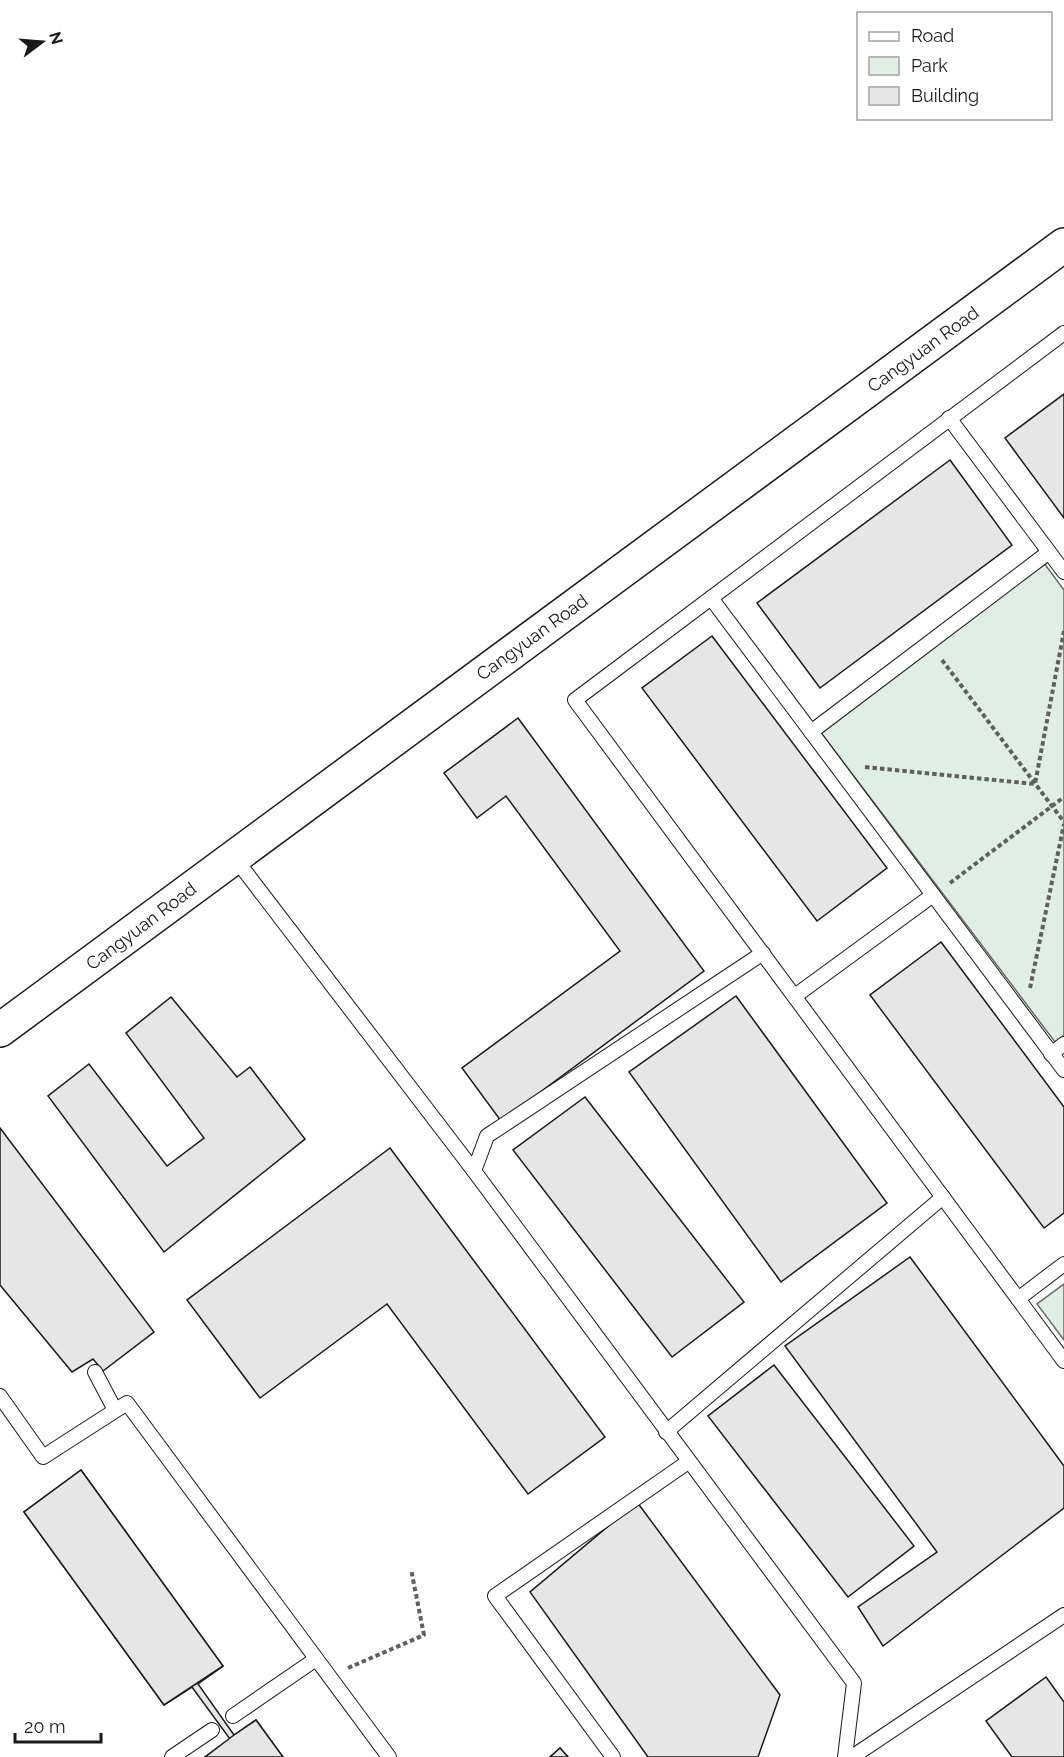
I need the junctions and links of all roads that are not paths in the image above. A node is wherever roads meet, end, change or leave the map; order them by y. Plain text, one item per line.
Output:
1 (1064, 244) edge
2 (1064, 333) edge
3 (949, 418) junction
4 (1049, 552) junction
5 (1064, 572) edge
6 (711, 598) junction
7 (811, 732) junction
8 (234, 857) junction
9 (933, 895) junction
10 (763, 953) junction
11 (795, 996) junction
12 (0, 1030) edge
13 (1064, 1044) edge
14 (1052, 1053) junction
15 (1064, 1070) edge
16 (474, 1171) junction
17 (943, 1197) junction
18 (1064, 1264) edge
19 (1018, 1299) junction
20 (1064, 1361) edge
21 (95, 1372) dead end
22 (0, 1396) edge
23 (115, 1410) junction
24 (666, 1432) junction
25 (688, 1462) junction
26 (1064, 1615) edge
27 (315, 1659) junction
28 (233, 1716) dead end
29 (212, 1730) dead end
30 (172, 1757) edge
31 (389, 1757) edge
32 (614, 1757) edge
33 (845, 1757) edge
34 (852, 1757) edge

1 - 8 street, Cangyuan Road
2 - 3 lane
3 - 4 lane
3 - 6 lane
4 - 5 lane
4 - 7 lane
6 - 7 lane
6 - 10 lane
7 - 9 lane
8 - 12 street, Cangyuan Road
8 - 16 lane
9 - 11 lane
9 - 14 lane
10 - 11 lane
10 - 16 lane
11 - 17 lane
13 - 14 lane
14 - 15 lane
16 - 24 lane
17 - 19 lane
17 - 24 lane
18 - 19 lane
19 - 20 lane
21 - 23 lane
22 - 23 lane
23 - 27 lane
24 - 25 lane
25 - 32 lane
25 - 33 lane
26 - 34 lane
27 - 28 lane
27 - 31 lane
29 - 30 lane

